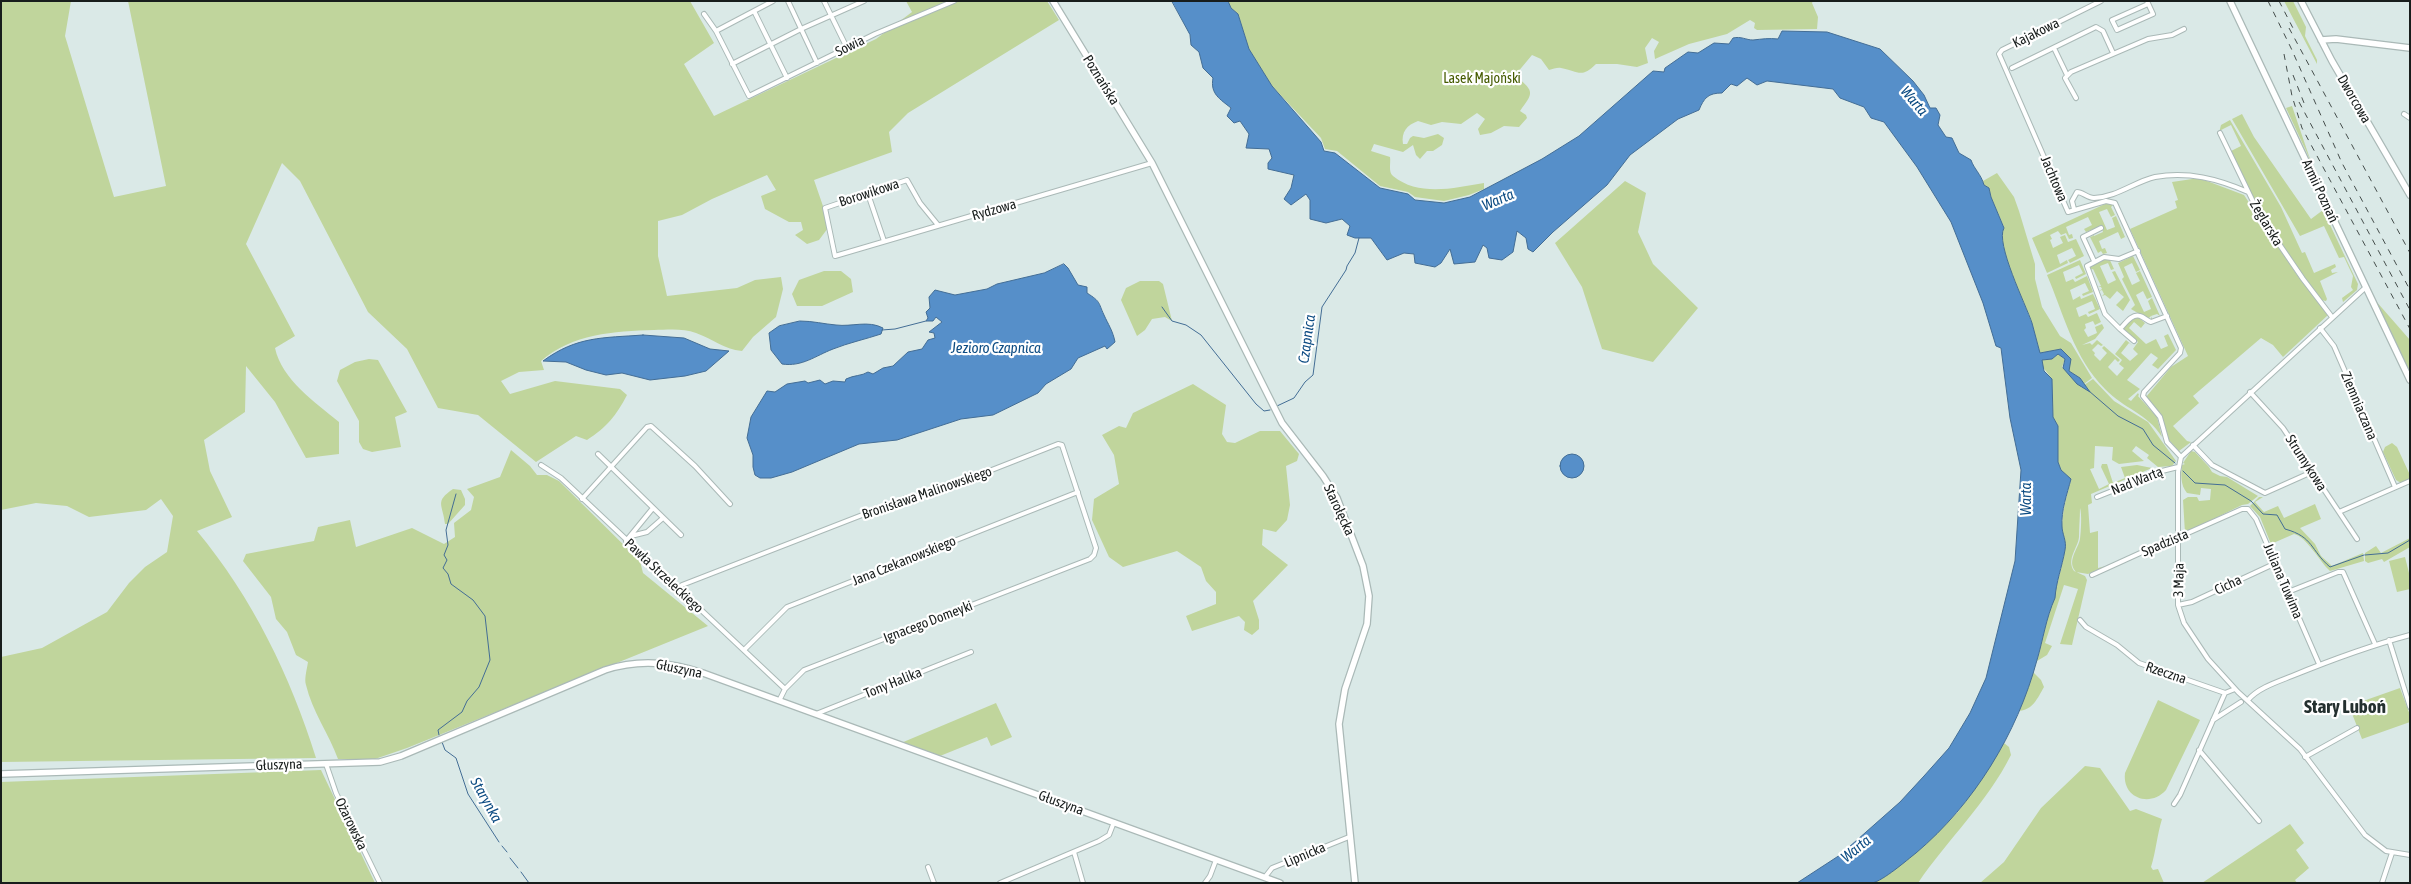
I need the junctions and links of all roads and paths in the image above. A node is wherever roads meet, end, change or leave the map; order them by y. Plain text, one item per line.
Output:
1 (773, 1) edge
2 (788, 1) edge
3 (824, 1) edge
4 (864, 1) edge
5 (954, 1) edge
6 (1053, 1) edge
7 (2101, 1) edge
8 (2230, 1) edge
9 (2301, 1) edge
10 (2147, 2) edge
11 (754, 11) junction
12 (704, 14) dead end
13 (831, 16) junction
14 (801, 29) junction
15 (2184, 29) dead end
16 (716, 31) junction
17 (2321, 40) junction
18 (770, 44) junction
19 (847, 48) junction
20 (2054, 48) junction
21 (2410, 48) edge
22 (1999, 53) joint
23 (2113, 53) junction
24 (817, 63) junction
25 (732, 64) junction
26 (2012, 68) dead end
27 (2067, 75) junction
28 (787, 78) junction
29 (2076, 98) dead end
30 (2404, 114) dead end
31 (2410, 118) edge
32 (2220, 133) dead end
33 (1151, 161) junction
34 (2248, 192) junction
35 (868, 194) junction
36 (2410, 195) edge
37 (2074, 209) junction
38 (938, 226) junction
39 (2101, 228) dead end
40 (884, 241) junction
41 (2138, 251) junction
42 (835, 256) joint
43 (2094, 261) junction
44 (2366, 287) junction
45 (2167, 316) junction
46 (2332, 317) junction
47 (2320, 328) junction
48 (2120, 329) junction
49 (2134, 341) dead end
50 (2410, 380) edge
51 (2250, 392) junction
52 (2193, 445) junction
53 (598, 454) dead end
54 (2181, 457) junction
55 (541, 465) dead end
56 (612, 467) junction
57 (2178, 467) junction
58 (2312, 472) junction
59 (2410, 481) edge
60 (2395, 487) junction
61 (1078, 492) junction
62 (2097, 497) dead end
63 (582, 499) junction
64 (730, 504) dead end
65 (653, 508) junction
66 (2238, 510) joint
67 (2339, 512) junction
68 (663, 518) junction
69 (681, 535) dead end
70 (631, 536) junction
71 (2180, 537) junction
72 (2357, 539) dead end
73 (626, 541) junction
74 (1090, 559) joint
75 (2276, 563) junction
76 (2092, 575) dead end
77 (678, 589) junction
78 (2288, 592) junction
79 (2178, 605) junction
80 (2080, 620) dead end
81 (2410, 635) edge
82 (2389, 640) junction
83 (2375, 644) junction
84 (744, 650) junction
85 (971, 652) dead end
86 (2319, 664) junction
87 (785, 689) junction
88 (2235, 689) junction
89 (2226, 693) junction
90 (2248, 700) junction
91 (779, 701) junction
92 (2241, 702) dead end
93 (2410, 707) edge
94 (816, 714) junction
95 (2212, 720) junction
96 (2357, 728) dead end
97 (2200, 751) junction
98 (2305, 757) junction
99 (326, 764) junction
100 (1, 774) edge
101 (2174, 804) dead end
102 (2259, 821) dead end
103 (1114, 822) junction
104 (1349, 837) junction
105 (1074, 852) junction
106 (2392, 853) junction
107 (2410, 856) edge
108 (1216, 860) junction
109 (928, 868) dead end
110 (1265, 877) junction
111 (380, 883) edge
112 (934, 883) edge
113 (1000, 883) edge
114 (1084, 883) edge
115 (1205, 883) edge
116 (1280, 883) edge
117 (1353, 883) edge
118 (2382, 883) edge

1 - 11 street
2 - 14 street
3 - 13 street
4 - 13 street
5 - 19 street, Sowia
6 - 33 street, Poznańska
7 - 22 street, Kajakowa
8 - 44 street, Armii Poznań
9 - 17 street, Dworcowa
10 - 10 street
11 - 16 street
11 - 18 street
12 - 16 street
13 - 14 street
13 - 19 street
14 - 18 street
14 - 24 street
15 - 23 street
16 - 25 street
17 - 21 street
17 - 36 street, Dworcowa
18 - 25 street
18 - 28 street
19 - 24 street, Sowia
20 - 23 street
20 - 26 street
20 - 27 street
22 - 37 street, Jachtowa
23 - 27 street
24 - 28 street, Sowia
25 - 28 street, Sowia
27 - 29 street
30 - 31 street
32 - 34 street
33 - 38 street, Rydzowa
33 - 104 street, Starołęcka
34 - 37 street, Żeglarska
34 - 46 street, Żeglarska
35 - 38 street, Borowikowa
35 - 40 street
35 - 42 street, Borowikowa
37 - 41 street, Jachtowa
38 - 40 street, Rydzowa
39 - 43 street
40 - 42 street, Rydzowa
41 - 43 street
41 - 45 street, Jachtowa
43 - 48 street
44 - 46 street, 3 Maja
44 - 50 street, Armii Poznań
45 - 48 street
45 - 54 street, Jachtowa
46 - 47 street, 3 Maja
47 - 51 street, 3 Maja
47 - 60 street, Ziemniaczana
48 - 49 street
51 - 52 street, 3 Maja
51 - 58 street, Strumykowa
52 - 54 street, 3 Maja
52 - 58 street
53 - 56 street
54 - 57 street, 3 Maja
55 - 63 street, Pawła Strzeleckiego
56 - 63 street
56 - 64 street
56 - 65 street
57 - 62 street, Nad Wartą
57 - 71 street, 3 Maja
58 - 67 street, Strumykowa
59 - 60 street
60 - 67 street
61 - 74 street, Bronisława Malinowskiego
61 - 77 street, Bronisława Malinowskiego
61 - 84 street, Jana Czekanowskiego
63 - 73 street, Pawła Strzeleckiego
65 - 68 street
65 - 70 street
66 - 71 street, Spadzista
66 - 75 street, Juliana Tuwima
67 - 72 street, Strumykowa
68 - 69 street
68 - 70 street
70 - 73 street
71 - 76 street, Spadzista
71 - 79 street, 3 Maja
73 - 77 street, Pawła Strzeleckiego
74 - 87 street, Ignacego Domeyki
75 - 78 street, Juliana Tuwima
75 - 79 street, Cicha
77 - 84 street, Pawła Strzeleckiego
78 - 83 street
78 - 86 street, Juliana Tuwima
79 - 88 street, 3 Maja
80 - 89 street, Rzeczna
81 - 82 street
82 - 83 street
82 - 93 street
83 - 86 street
84 - 87 street, Pawła Strzeleckiego
85 - 94 street, Tony Halika
86 - 90 street
87 - 91 street, Ignacego Domeyki
88 - 89 street
88 - 90 street, 3 Maja
89 - 95 street
90 - 98 street, 3 Maja
91 - 94 street, Głuszyna
91 - 99 street, Głuszyna
92 - 95 street
94 - 103 street, Głuszyna
95 - 97 street
96 - 98 street
97 - 101 street
97 - 102 street
98 - 106 street, 3 Maja
99 - 100 street, Głuszyna
99 - 111 street, Ożarowska
103 - 105 street
103 - 108 street, Głuszyna
104 - 110 street, Lipnicka
104 - 117 street, Starołęcka
105 - 113 street
105 - 114 street
106 - 107 street, 3 Maja
106 - 118 street
108 - 110 street, Głuszyna
108 - 115 street
109 - 112 street
110 - 116 street, Głuszyna

